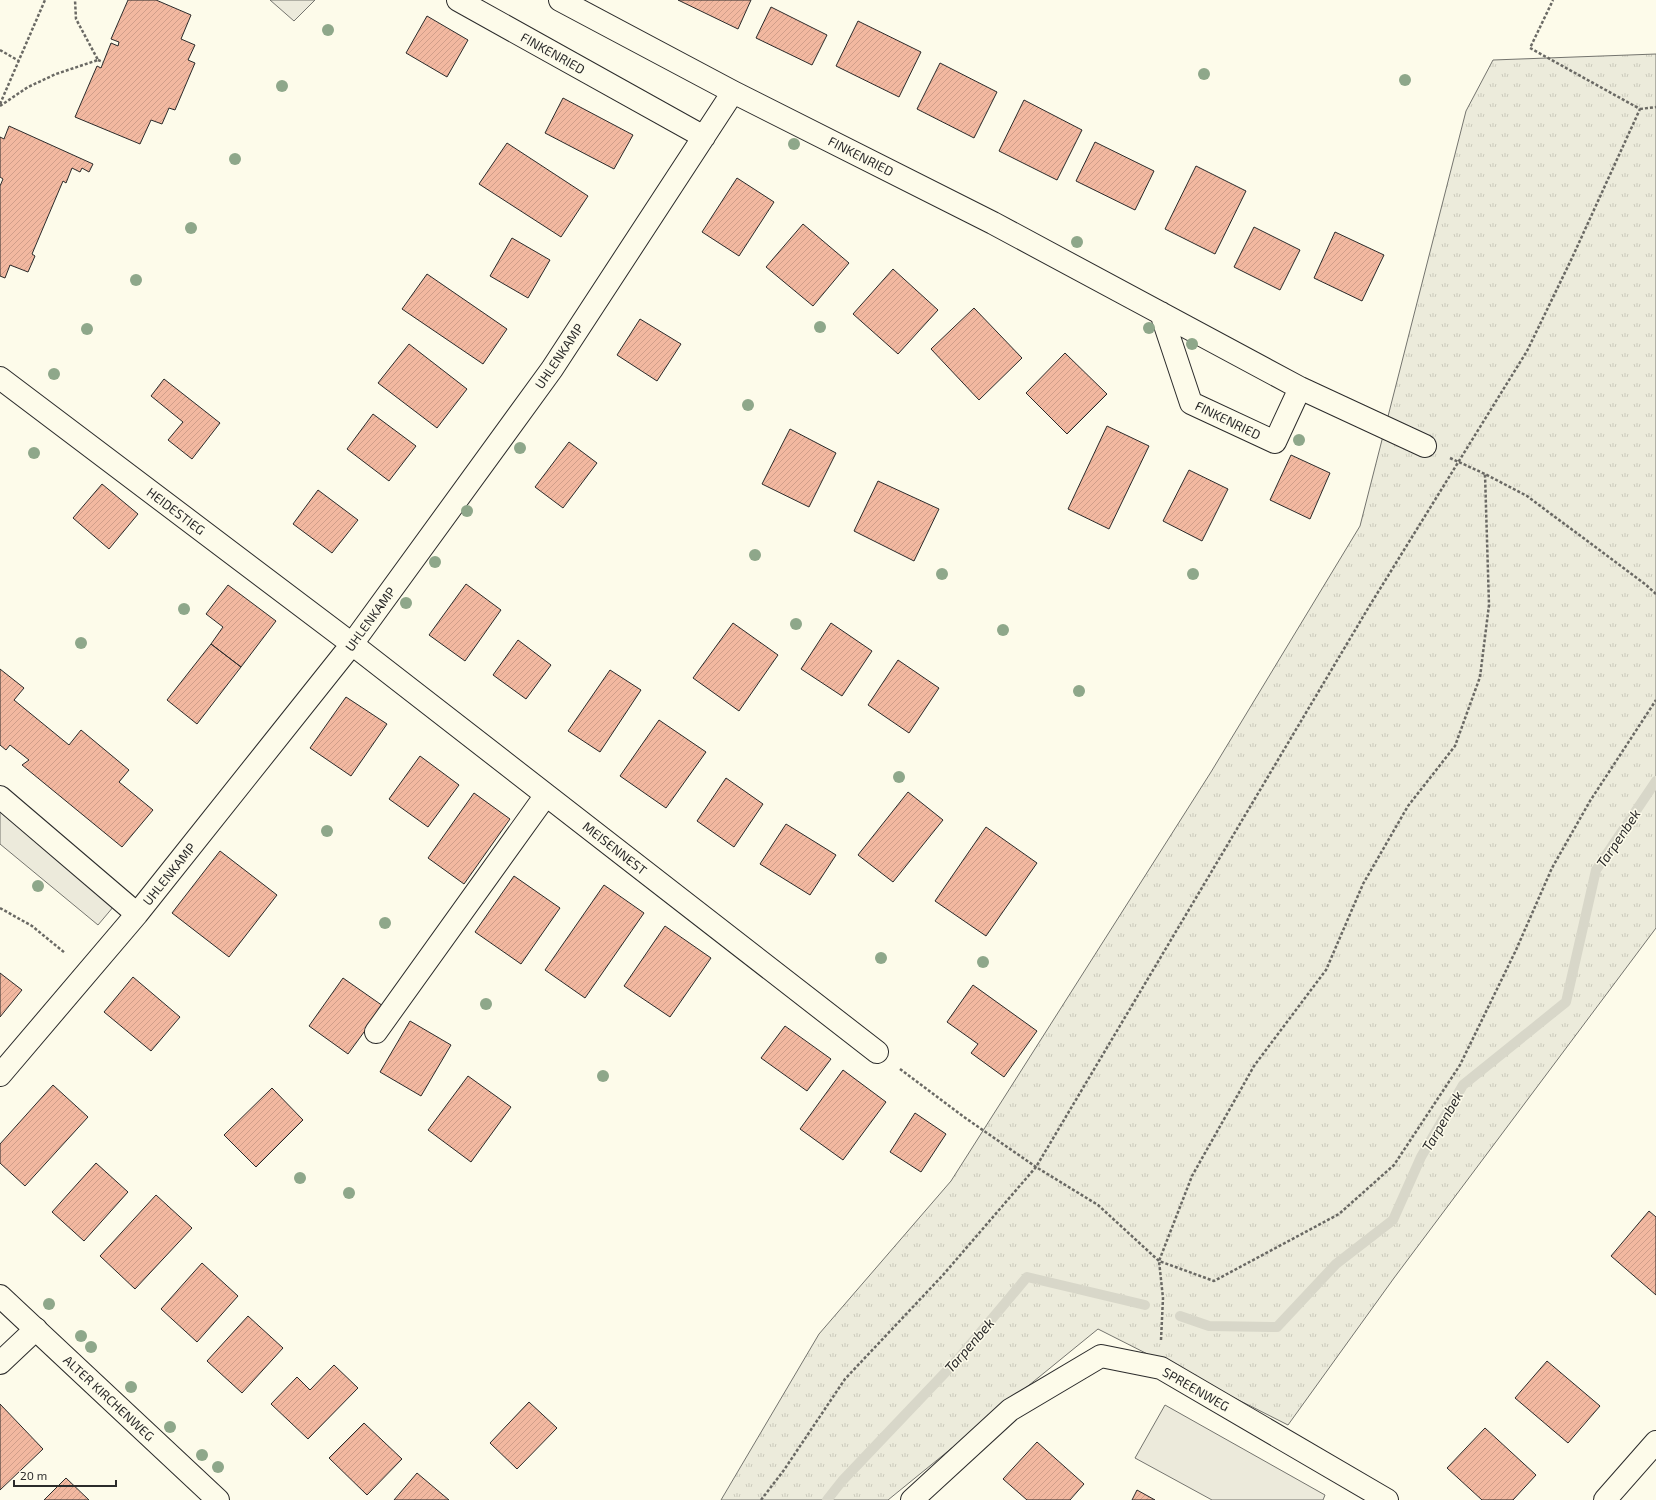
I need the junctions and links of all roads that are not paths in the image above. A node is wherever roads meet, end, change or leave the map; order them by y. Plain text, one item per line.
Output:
1 (560, 0) edge
2 (469, 2) edge
3 (733, 92) junction
4 (704, 136) junction
5 (1162, 313) junction
6 (0, 378) edge
7 (1300, 388) junction
8 (1425, 446) dead end
9 (352, 644) junction
10 (546, 794) junction
11 (0, 797) edge
12 (137, 914) junction
13 (376, 1032) dead end
14 (877, 1052) road end
15 (0, 1075) edge
16 (0, 1296) edge
17 (36, 1329) junction
18 (0, 1363) edge
19 (1656, 1442) edge
20 (218, 1500) edge
21 (912, 1500) edge
22 (1387, 1500) edge
23 (1605, 1500) edge

1 - 3 street, FINKENRIED
2 - 4 street, FINKENRIED
3 - 4 street, UHLENKAMP
3 - 5 street, FINKENRIED
4 - 9 street, UHLENKAMP
5 - 7 street, FINKENRIED
5 - 7 street, FINKENRIED
6 - 9 street, HEIDESTIEG
7 - 8 street, FINKENRIED
9 - 10 street, MEISENNEST
9 - 12 street, UHLENKAMP
10 - 13 street
10 - 14 street, MEISENNEST
11 - 12 street
12 - 15 street, UHLENKAMP
16 - 17 street, ALTER KIRCHENWEG
17 - 18 street
17 - 20 street, ALTER KIRCHENWEG
19 - 23 street
21 - 22 street, SPREENWEG

